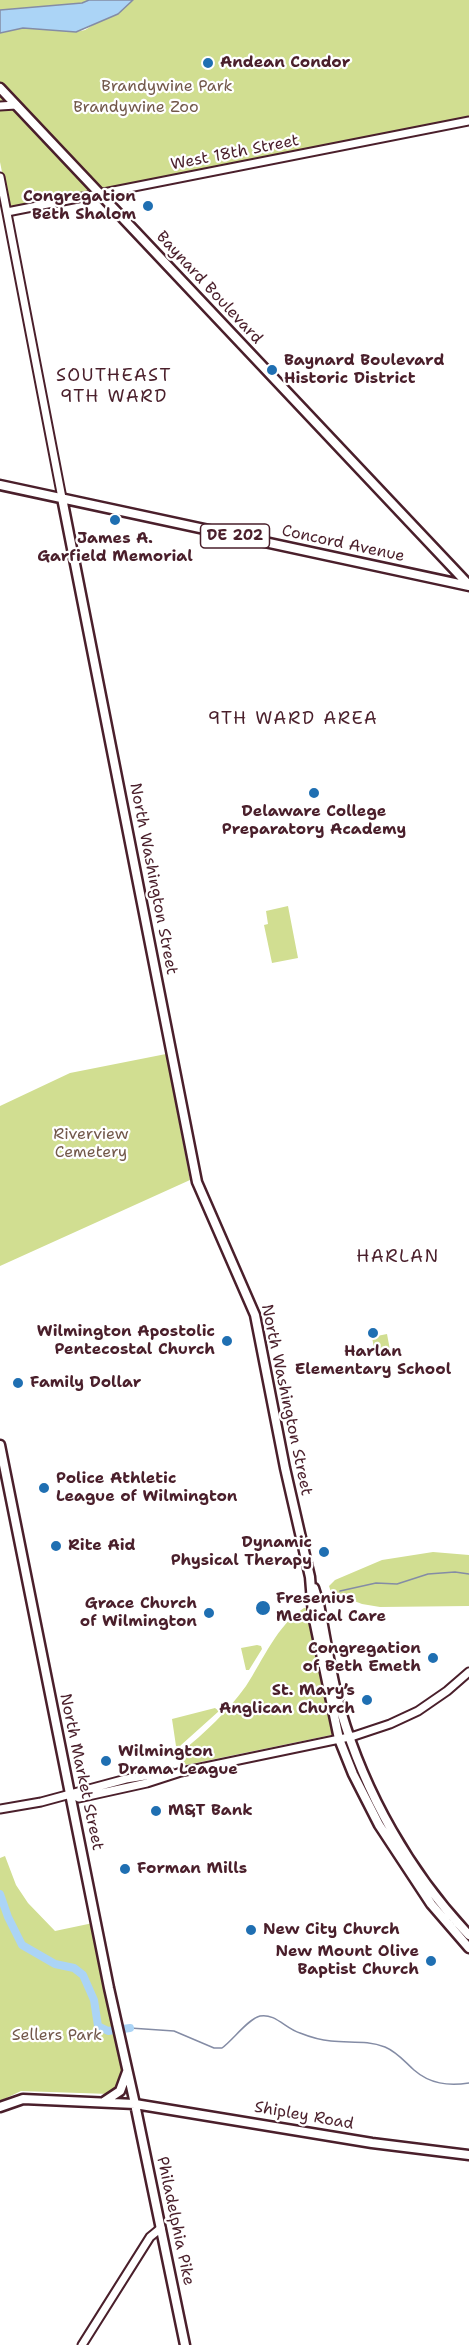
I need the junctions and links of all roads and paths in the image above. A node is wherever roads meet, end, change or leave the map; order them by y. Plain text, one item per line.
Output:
1 (0, 92) edge
2 (16, 105) junction
3 (0, 106) edge
4 (469, 121) edge
5 (0, 177) edge
6 (99, 194) junction
7 (7, 212) junction
8 (0, 485) edge
9 (62, 498) junction
10 (469, 586) edge
11 (0, 1445) edge
12 (310, 1577) junction
13 (469, 1672) edge
14 (350, 1737) junction
15 (339, 1739) junction
16 (71, 1794) junction
17 (0, 1809) edge
18 (469, 1935) edge
19 (469, 1948) edge
20 (128, 2069) junction
21 (105, 2101) junction
22 (135, 2104) junction
23 (0, 2107) edge
24 (469, 2155) edge
25 (161, 2228) junction
26 (82, 2345) edge
27 (185, 2345) edge

1 - 2 main road, Baynard Boulevard
2 - 3 street
2 - 6 main road, Baynard Boulevard
4 - 6 street, West 18th Street
5 - 7 street, North Washington Street
6 - 7 street, West 18th Street
6 - 10 main road, Baynard Boulevard
7 - 9 street, North Washington Street
8 - 9 main road, Concord Avenue / DE 202
9 - 10 main road, Concord Avenue / DE 202
9 - 12 main road, North Washington Street
11 - 16 main road, North Market Street
12 - 14 main road, North Washington Street
12 - 15 main road, North Washington Street
13 - 14 street
14 - 15 street
14 - 18 main road, North Washington Street
15 - 16 street
15 - 19 main road, North Washington Street
16 - 17 street
16 - 20 main road, North Market Street
20 - 21 main road
20 - 22 main road, North Market Street
21 - 22 main road, Shipley Road
21 - 23 main road, Shipley Road
22 - 24 main road, Shipley Road
22 - 25 main road, Philadelphia Pike
25 - 26 street
25 - 27 main road, Philadelphia Pike

